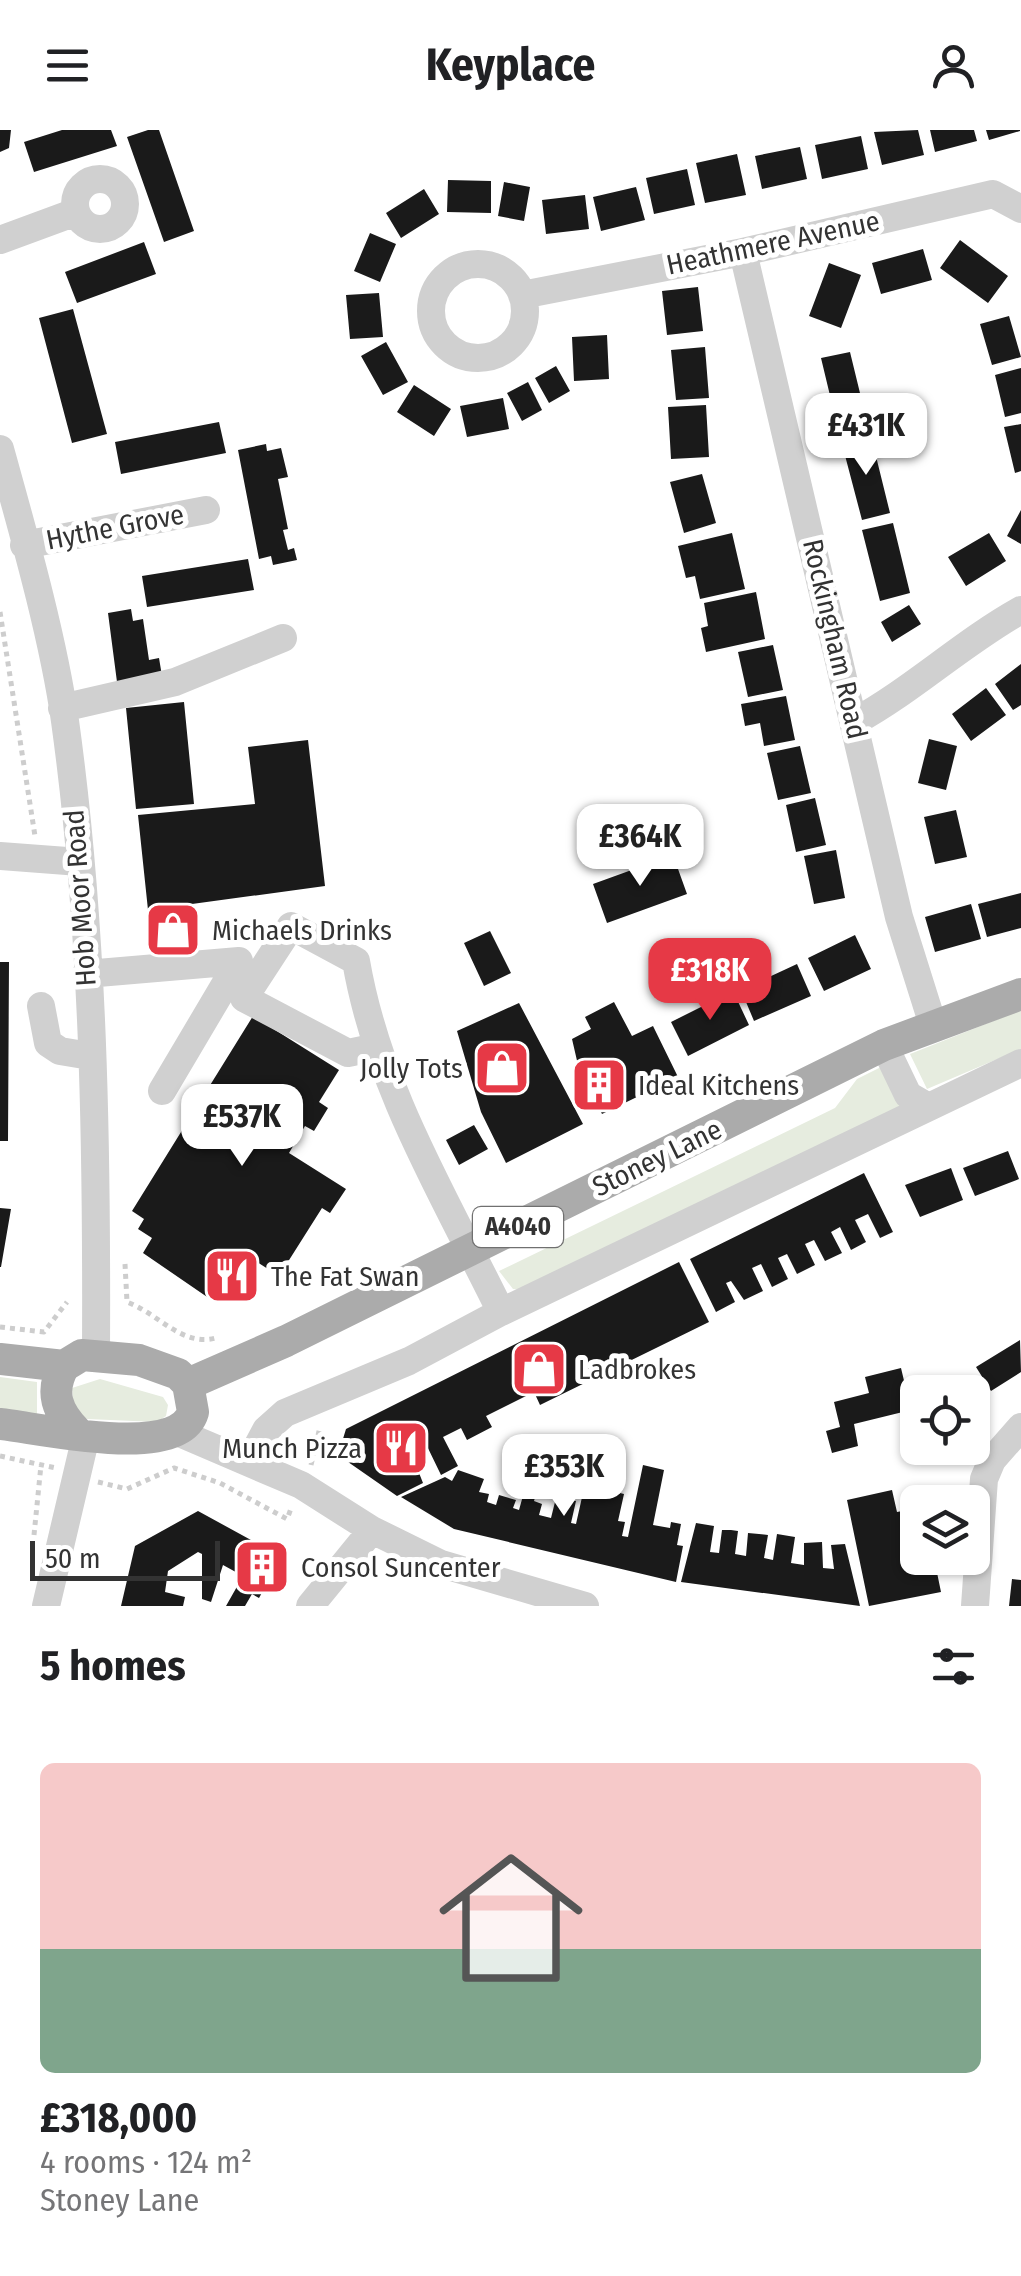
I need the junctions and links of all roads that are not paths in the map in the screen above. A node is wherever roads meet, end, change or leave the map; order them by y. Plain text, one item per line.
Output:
1 (1021, 210) edge
2 (76, 212) dead end
3 (0, 240) edge
4 (743, 252) junction
5 (522, 295) dead end
6 (0, 449) edge
7 (206, 510) dead end
8 (24, 545) junction
9 (1021, 610) edge
10 (283, 638) dead end
11 (62, 708) junction
12 (854, 722) junction
13 (0, 856) edge
14 (80, 862) junction
15 (86, 974) junction
16 (1021, 994) edge
17 (41, 1006) dead end
18 (933, 1025) junction
19 (884, 1045) junction
20 (376, 1047) junction
21 (90, 1056) junction
22 (1021, 1063) edge
23 (162, 1091) dead end
24 (927, 1106) junction
25 (471, 1250) junction
26 (501, 1312) junction
27 (96, 1356) junction
28 (0, 1358) edge
29 (64, 1366) junction
30 (188, 1384) junction
31 (0, 1424) edge
32 (1021, 1427) edge
33 (177, 1432) junction
34 (82, 1434) junction
35 (250, 1460) junction
36 (372, 1530) junction
37 (46, 1606) edge
38 (310, 1606) edge
39 (585, 1606) edge
40 (974, 1606) edge

1 - 4 street, Heathmere Avenue
2 - 3 street
4 - 5 street, Heathmere Avenue
4 - 12 street, Rockingham Road
6 - 8 street, Hob Moor Road
7 - 8 street, Hythe Grove
8 - 11 street, Hob Moor Road
9 - 12 street
10 - 11 street
11 - 14 street, Hob Moor Road
12 - 18 street, Rockingham Road
13 - 14 street
14 - 15 street, Hob Moor Road
15 - 21 street, Hob Moor Road
15 - 23 street
16 - 18 main road, Stoney Lane / A4040
17 - 21 street
18 - 19 main road, Stoney Lane / A4040
19 - 24 street
19 - 25 main road, Stoney Lane / A4040
20 - 20 street
20 - 25 street
21 - 27 street, Hob Moor Road
22 - 24 street
24 - 26 street
25 - 26 street
25 - 30 main road, Stoney Lane / A4040
26 - 35 street
27 - 29 main road
27 - 30 main road
28 - 29 main road
29 - 34 main road
30 - 33 main road
31 - 34 main road
32 - 40 street
33 - 34 main road
33 - 35 street
34 - 37 street
35 - 36 street
36 - 38 street
36 - 39 street

